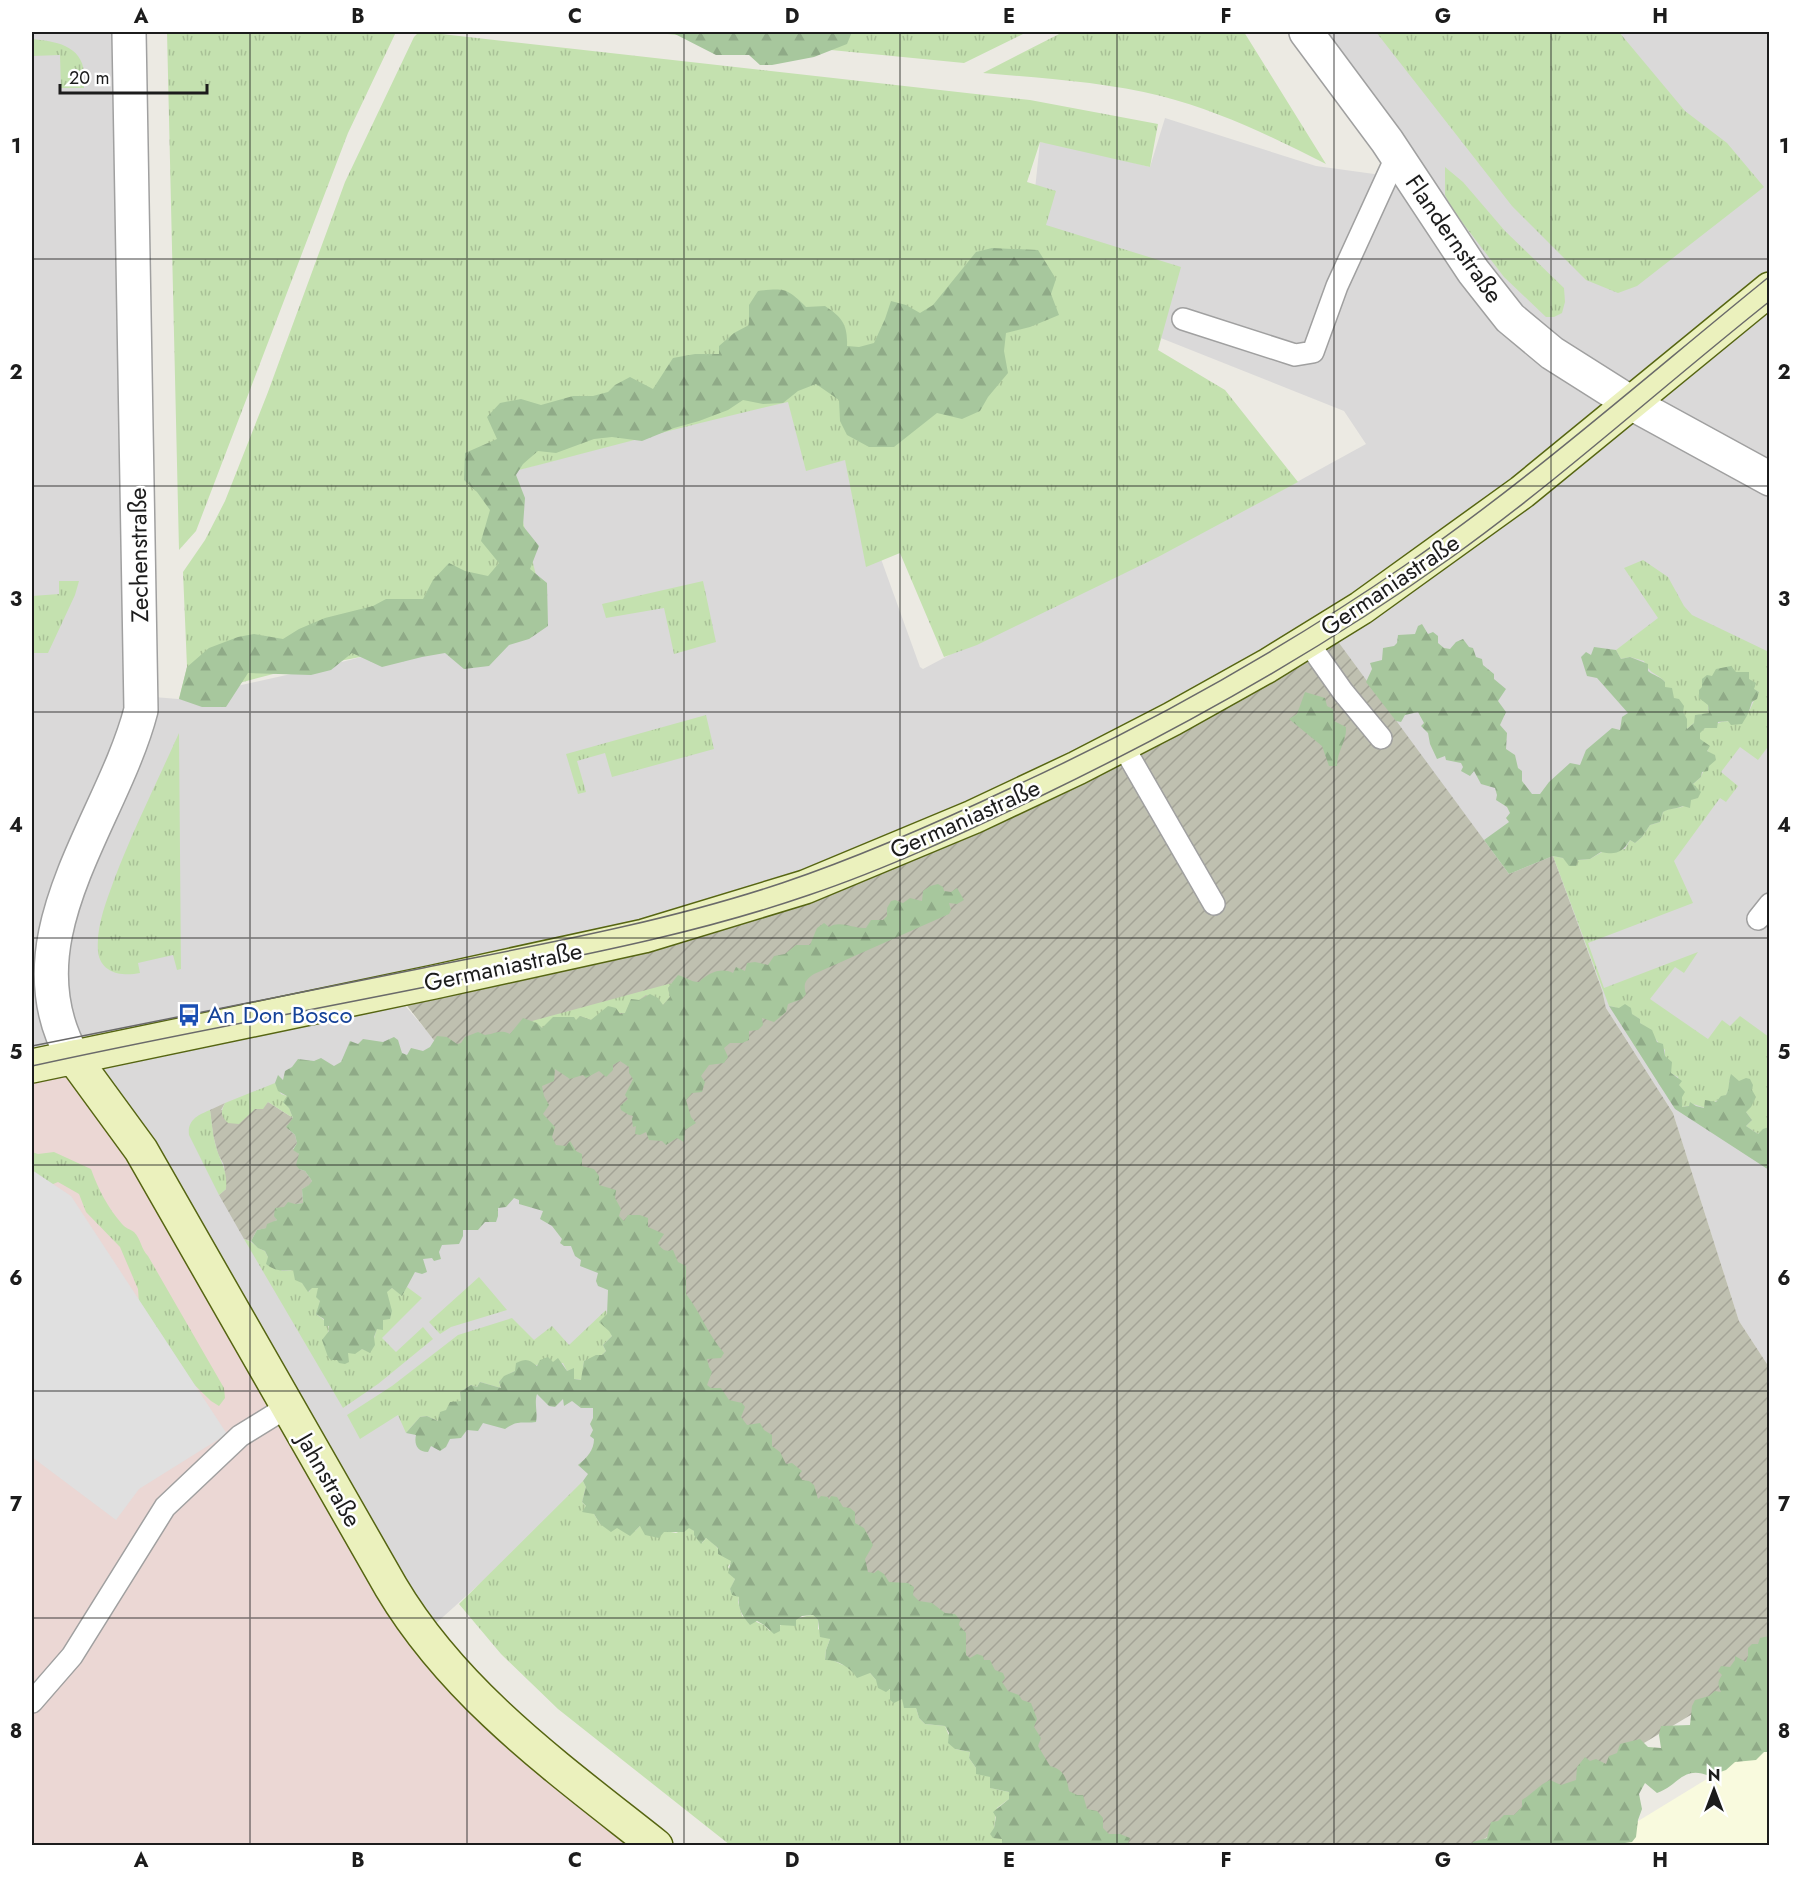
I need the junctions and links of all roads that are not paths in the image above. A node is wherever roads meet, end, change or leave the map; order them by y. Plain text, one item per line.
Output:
1 (129, 32) edge
2 (1306, 32) edge
3 (1397, 155) junction
4 (1770, 289) edge
5 (1183, 320) dead end
6 (1636, 405) junction
7 (1770, 479) edge
8 (1308, 641) junction
9 (1381, 738) dead end
10 (1123, 746) junction
11 (1214, 904) dead end
12 (72, 1056) junction
13 (32, 1066) edge
14 (287, 1407) junction
15 (32, 1702) edge
16 (656, 1845) edge

1 - 12 street, Zechenstraße
2 - 3 street, Flandernstraße
3 - 5 lane
3 - 6 street, Flandernstraße
4 - 6 main road, Germaniastraße
6 - 7 street, Flandernstraße
6 - 8 main road, Germaniastraße
8 - 9 lane
8 - 10 main road, Germaniastraße
10 - 11 lane
10 - 12 main road, Germaniastraße
12 - 13 main road, Germaniastraße
12 - 14 main road, Jahnstraße
14 - 15 lane
14 - 16 main road, Jahnstraße

